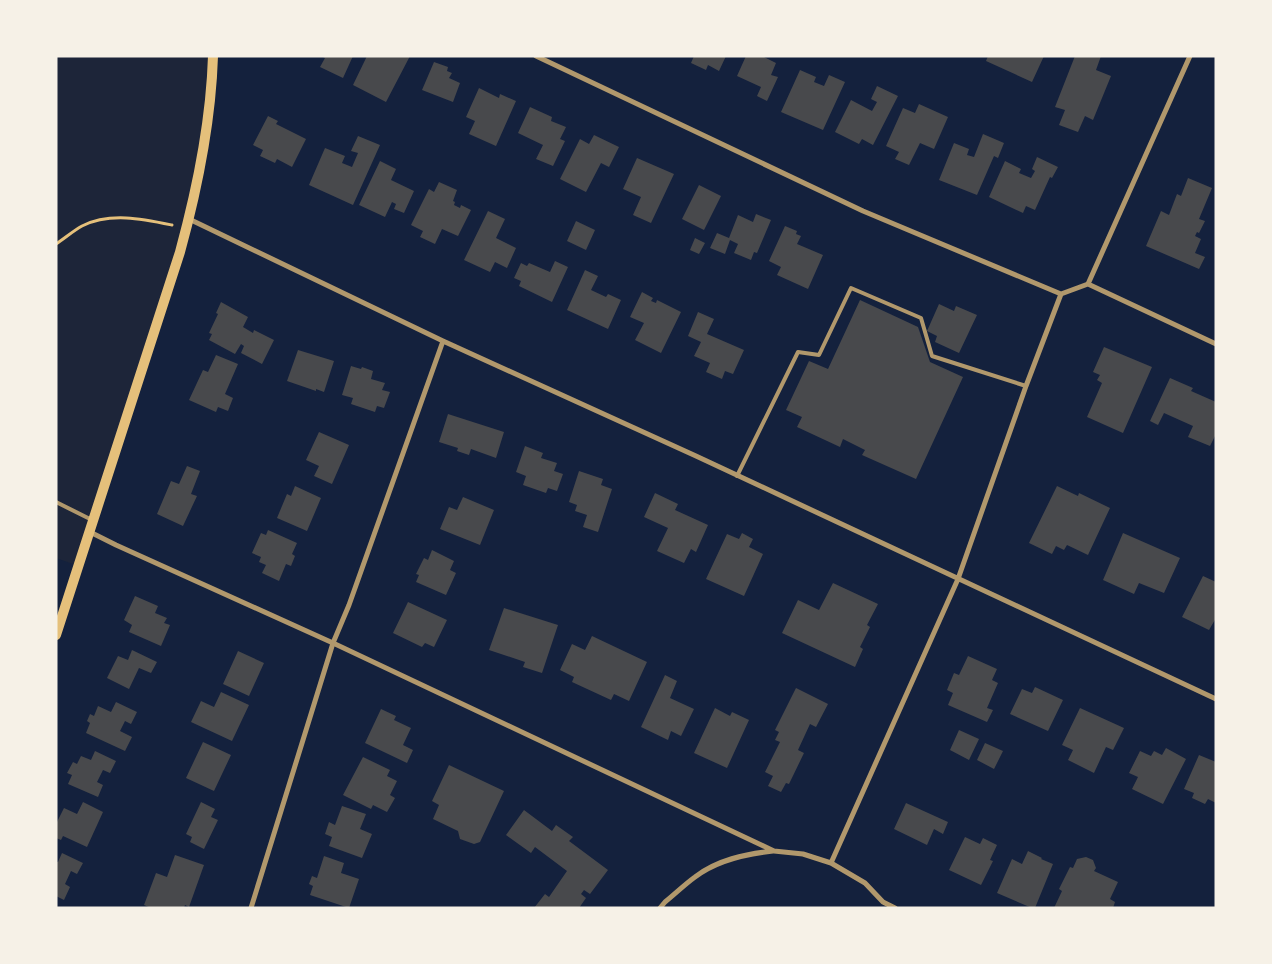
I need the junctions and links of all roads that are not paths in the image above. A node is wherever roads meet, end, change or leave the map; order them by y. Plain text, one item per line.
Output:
1 (213, 56) edge
2 (536, 56) edge
3 (1190, 56) edge
4 (188, 224) junction
5 (1088, 284) junction
6 (1061, 294) junction
7 (443, 341) junction
8 (1216, 344) edge
9 (1026, 386) junction
10 (737, 476) junction
11 (56, 502) edge
12 (94, 521) junction
13 (90, 532) junction
14 (958, 579) junction
15 (56, 635) edge
16 (333, 642) junction
17 (1216, 700) edge
18 (774, 851) junction
19 (832, 863) junction
20 (883, 902) junction
21 (251, 908) edge
22 (660, 908) edge
23 (888, 908) edge
24 (895, 908) edge

1 - 4 main road
2 - 6 street
3 - 5 street
4 - 7 street
4 - 12 main road
5 - 6 street
5 - 8 street
6 - 9 street
7 - 10 street
7 - 16 street
9 - 10 lane
9 - 14 street
10 - 14 street
11 - 12 lane
12 - 13 main road
13 - 15 main road
13 - 16 street
14 - 17 street
14 - 19 street
16 - 18 street
16 - 21 street
18 - 19 street
18 - 22 street
19 - 20 street
20 - 23 street
20 - 24 street

